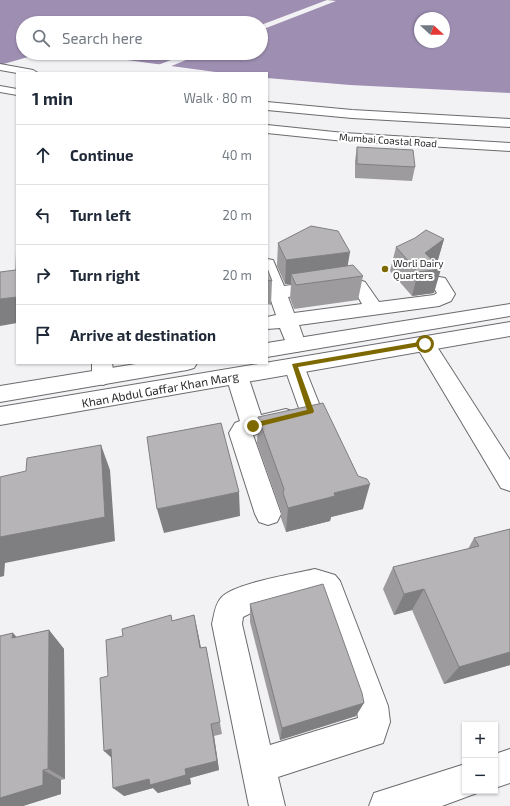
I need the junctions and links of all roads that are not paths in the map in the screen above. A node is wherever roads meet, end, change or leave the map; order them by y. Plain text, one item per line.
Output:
1 (0, 67) edge
2 (28, 72) edge
3 (268, 106) edge
4 (510, 123) edge
5 (268, 129) edge
6 (510, 147) edge
7 (268, 267) edge
8 (439, 282) edge
9 (278, 293) junction
10 (373, 308) junction
11 (510, 310) edge
12 (288, 320) junction
13 (268, 323) edge
14 (510, 329) edge
15 (425, 344) junction
16 (268, 350) edge
17 (295, 355) junction
18 (175, 364) edge
19 (102, 370) edge
20 (237, 376) junction
21 (0, 394) edge
22 (0, 416) edge
23 (253, 426) junction
24 (510, 481) edge
25 (268, 514) dead end
26 (258, 766) junction
27 (510, 766) edge
28 (498, 770) edge
29 (462, 782) edge
30 (267, 806) edge
31 (387, 806) edge

1 - 2 main road
3 - 4 main road, Mumbai Coastal Road
5 - 6 main road, Mumbai Coastal Road
7 - 9 main road
8 - 10 main road
9 - 10 main road
9 - 12 main road
10 - 12 main road
11 - 17 main road, Khan Abdul Gaffar Khan Marg
12 - 13 main road
12 - 17 main road
14 - 15 main road, Khan Abdul Gaffar Khan Marg
15 - 17 main road, Khan Abdul Gaffar Khan Marg
15 - 24 main road
16 - 17 main road, Khan Abdul Gaffar Khan Marg
17 - 20 main road, Khan Abdul Gaffar Khan Marg
17 - 23 main road
18 - 19 main road, Khan Abdul Gaffar Khan Marg
19 - 21 main road, Khan Abdul Gaffar Khan Marg
20 - 22 main road, Khan Abdul Gaffar Khan Marg
20 - 23 main road
23 - 25 main road
26 - 26 main road
26 - 30 main road
27 - 28 main road
29 - 31 main road

